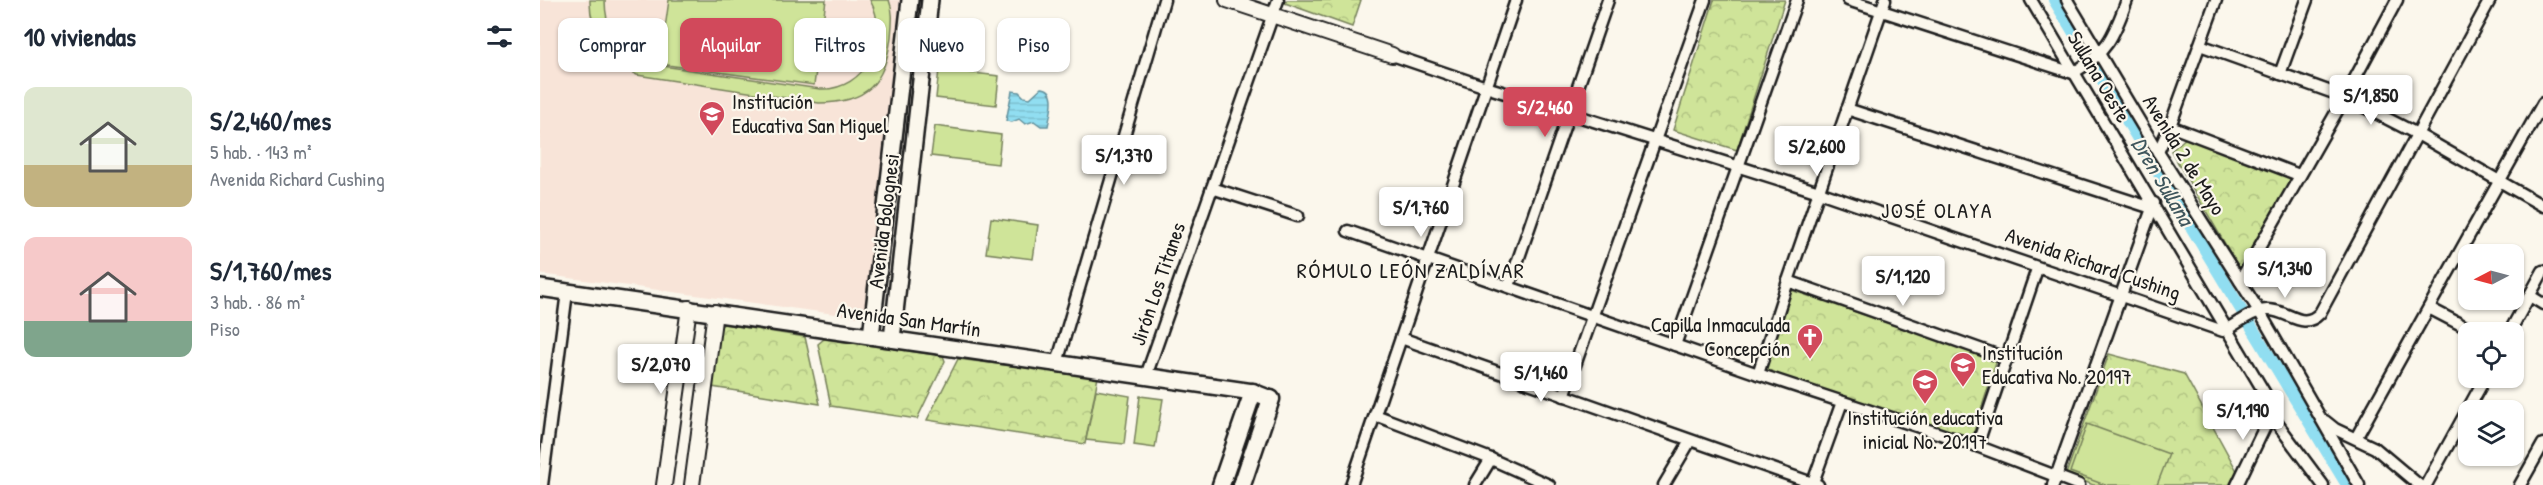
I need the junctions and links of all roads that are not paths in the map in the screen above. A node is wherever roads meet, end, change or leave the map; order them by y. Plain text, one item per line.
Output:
1 (910, 0) edge
2 (930, 0) edge
3 (1164, 0) edge
4 (1227, 0) edge
5 (1278, 0) edge
6 (1516, 0) edge
7 (1608, 0) edge
8 (1705, 0) edge
9 (1797, 0) edge
10 (1848, 0) edge
11 (1885, 0) edge
12 (2031, 0) edge
13 (2067, 0) edge
14 (2127, 0) edge
15 (2216, 0) edge
16 (2307, 0) edge
17 (2397, 0) edge
18 (2490, 0) edge
19 (1881, 11) junction
20 (1273, 15) junction
21 (2200, 45) junction
22 (1392, 54) joint
23 (2098, 55) junction
24 (2076, 71) junction
25 (2280, 74) junction
26 (1486, 87) junction
27 (2345, 97) junction
28 (2542, 106) edge
29 (1847, 109) junction
30 (1569, 113) junction
31 (2170, 126) junction
32 (2419, 135) junction
33 (1656, 141) junction
34 (2158, 152) junction
35 (1738, 166) junction
36 (2299, 175) junction
37 (2499, 181) junction
38 (1212, 188) junction
39 (1819, 192) junction
40 (2153, 205) junction
41 (2543, 206) edge
42 (1298, 216) dead end
43 (1348, 231) dead end
44 (1429, 259) junction
45 (2037, 268) junction
46 (2543, 271) edge
47 (1788, 281) junction
48 (2240, 281) junction
49 (1509, 286) junction
50 (540, 288) edge
51 (567, 292) junction
52 (2530, 296) junction
53 (2122, 297) junction
54 (2543, 304) edge
55 (689, 308) junction
56 (2429, 308) junction
57 (716, 312) junction
58 (2257, 312) junction
59 (1594, 316) junction
60 (2515, 322) edge
61 (2458, 323) edge
62 (2230, 327) junction
63 (871, 336) junction
64 (1401, 338) junction
65 (892, 339) junction
66 (1675, 345) junction
67 (2008, 359) junction
68 (1057, 363) junction
69 (1758, 374) junction
70 (1146, 376) junction
71 (2479, 388) edge
72 (1254, 392) junction
73 (1564, 396) junction
74 (1271, 399) joint
75 (1842, 402) junction
76 (1375, 415) junction
77 (2271, 415) junction
78 (2320, 417) junction
79 (2356, 438) junction
80 (1690, 441) junction
81 (2543, 444) edge
82 (1977, 446) junction
83 (1491, 459) junction
84 (2054, 481) edge
85 (1530, 482) edge
86 (1814, 484) edge
87 (542, 485) edge
88 (664, 485) edge
89 (692, 485) edge
90 (1221, 485) edge
91 (1242, 485) edge
92 (1351, 485) edge
93 (1475, 485) edge
94 (1549, 485) edge
95 (1664, 485) edge
96 (2079, 485) edge
97 (2237, 485) edge
98 (2323, 485) edge
99 (2359, 485) edge
100 (2419, 485) edge
101 (2426, 485) edge
102 (2520, 485) edge

1 - 63 main road, Avenida Bolognesi
2 - 65 main road, Avenida Bolognesi
3 - 68 street
4 - 20 street, Avenida Richard Cushing
5 - 20 street, Jirón Los Titanes
6 - 26 street
7 - 30 street
8 - 33 street
9 - 35 street
10 - 19 street
11 - 19 street
12 - 24 street, Sullana Oeste
13 - 23 street, Avenida 2 de Mayo
14 - 23 street
15 - 21 street
16 - 25 street
17 - 27 street
18 - 32 street
19 - 24 street
19 - 29 street
20 - 22 street, Avenida Richard Cushing
20 - 38 street, Jirón Los Titanes
21 - 25 street
21 - 31 street
22 - 26 street, Avenida Richard Cushing
23 - 24 street
23 - 34 street, Avenida 2 de Mayo
24 - 40 street, Sullana Oeste
25 - 27 street
26 - 30 street, Avenida Richard Cushing
26 - 44 street
27 - 32 street
27 - 36 street
28 - 37 street
29 - 39 street
29 - 40 street
30 - 33 street, Avenida Richard Cushing
30 - 49 street
31 - 34 street
31 - 36 street
32 - 37 street
32 - 58 street
33 - 35 street, Avenida Richard Cushing
33 - 59 street
34 - 48 street, Avenida 2 de Mayo
35 - 39 street, Avenida Richard Cushing
35 - 66 street
36 - 48 street
37 - 41 street
37 - 56 street
38 - 42 street
38 - 70 street, Jirón Los Titanes
39 - 45 street, Avenida Richard Cushing
39 - 47 street
40 - 53 street
40 - 62 street, Sullana Oeste
43 - 44 street
44 - 49 street
44 - 64 street
45 - 53 street, Avenida Richard Cushing
45 - 67 street
46 - 52 street
47 - 67 street
47 - 69 street
48 - 58 street, Avenida 2 de Mayo
49 - 59 street
50 - 51 main road, Avenida San Martín
51 - 55 main road, Avenida San Martín
51 - 87 street
52 - 54 street
52 - 60 street
53 - 62 street, Avenida Richard Cushing
53 - 84 street
55 - 57 main road, Avenida San Martín
55 - 88 street
56 - 61 street
56 - 79 street
57 - 63 main road, Avenida San Martín
57 - 89 street
58 - 62 street
58 - 78 street, Avenida 2 de Mayo
59 - 66 street
59 - 73 street
62 - 77 street, Sullana Oeste
63 - 65 main road, Avenida San Martín
64 - 73 street
64 - 76 street
65 - 68 main road, Avenida San Martín
66 - 69 street
67 - 82 street
68 - 70 main road, Avenida San Martín
69 - 75 street
70 - 72 main road, Avenida San Martín
71 - 101 street
72 - 74 main road, Avenida San Martín
72 - 90 main road
73 - 80 street
74 - 91 main road
75 - 82 street
75 - 86 street
76 - 83 street
76 - 92 street
77 - 97 street
77 - 98 street, Sullana Oeste
78 - 79 street
78 - 99 street, Avenida 2 de Mayo
79 - 100 street
80 - 86 street
80 - 95 street
81 - 102 street
82 - 84 street
83 - 85 street
83 - 93 street
84 - 96 street
85 - 94 street

